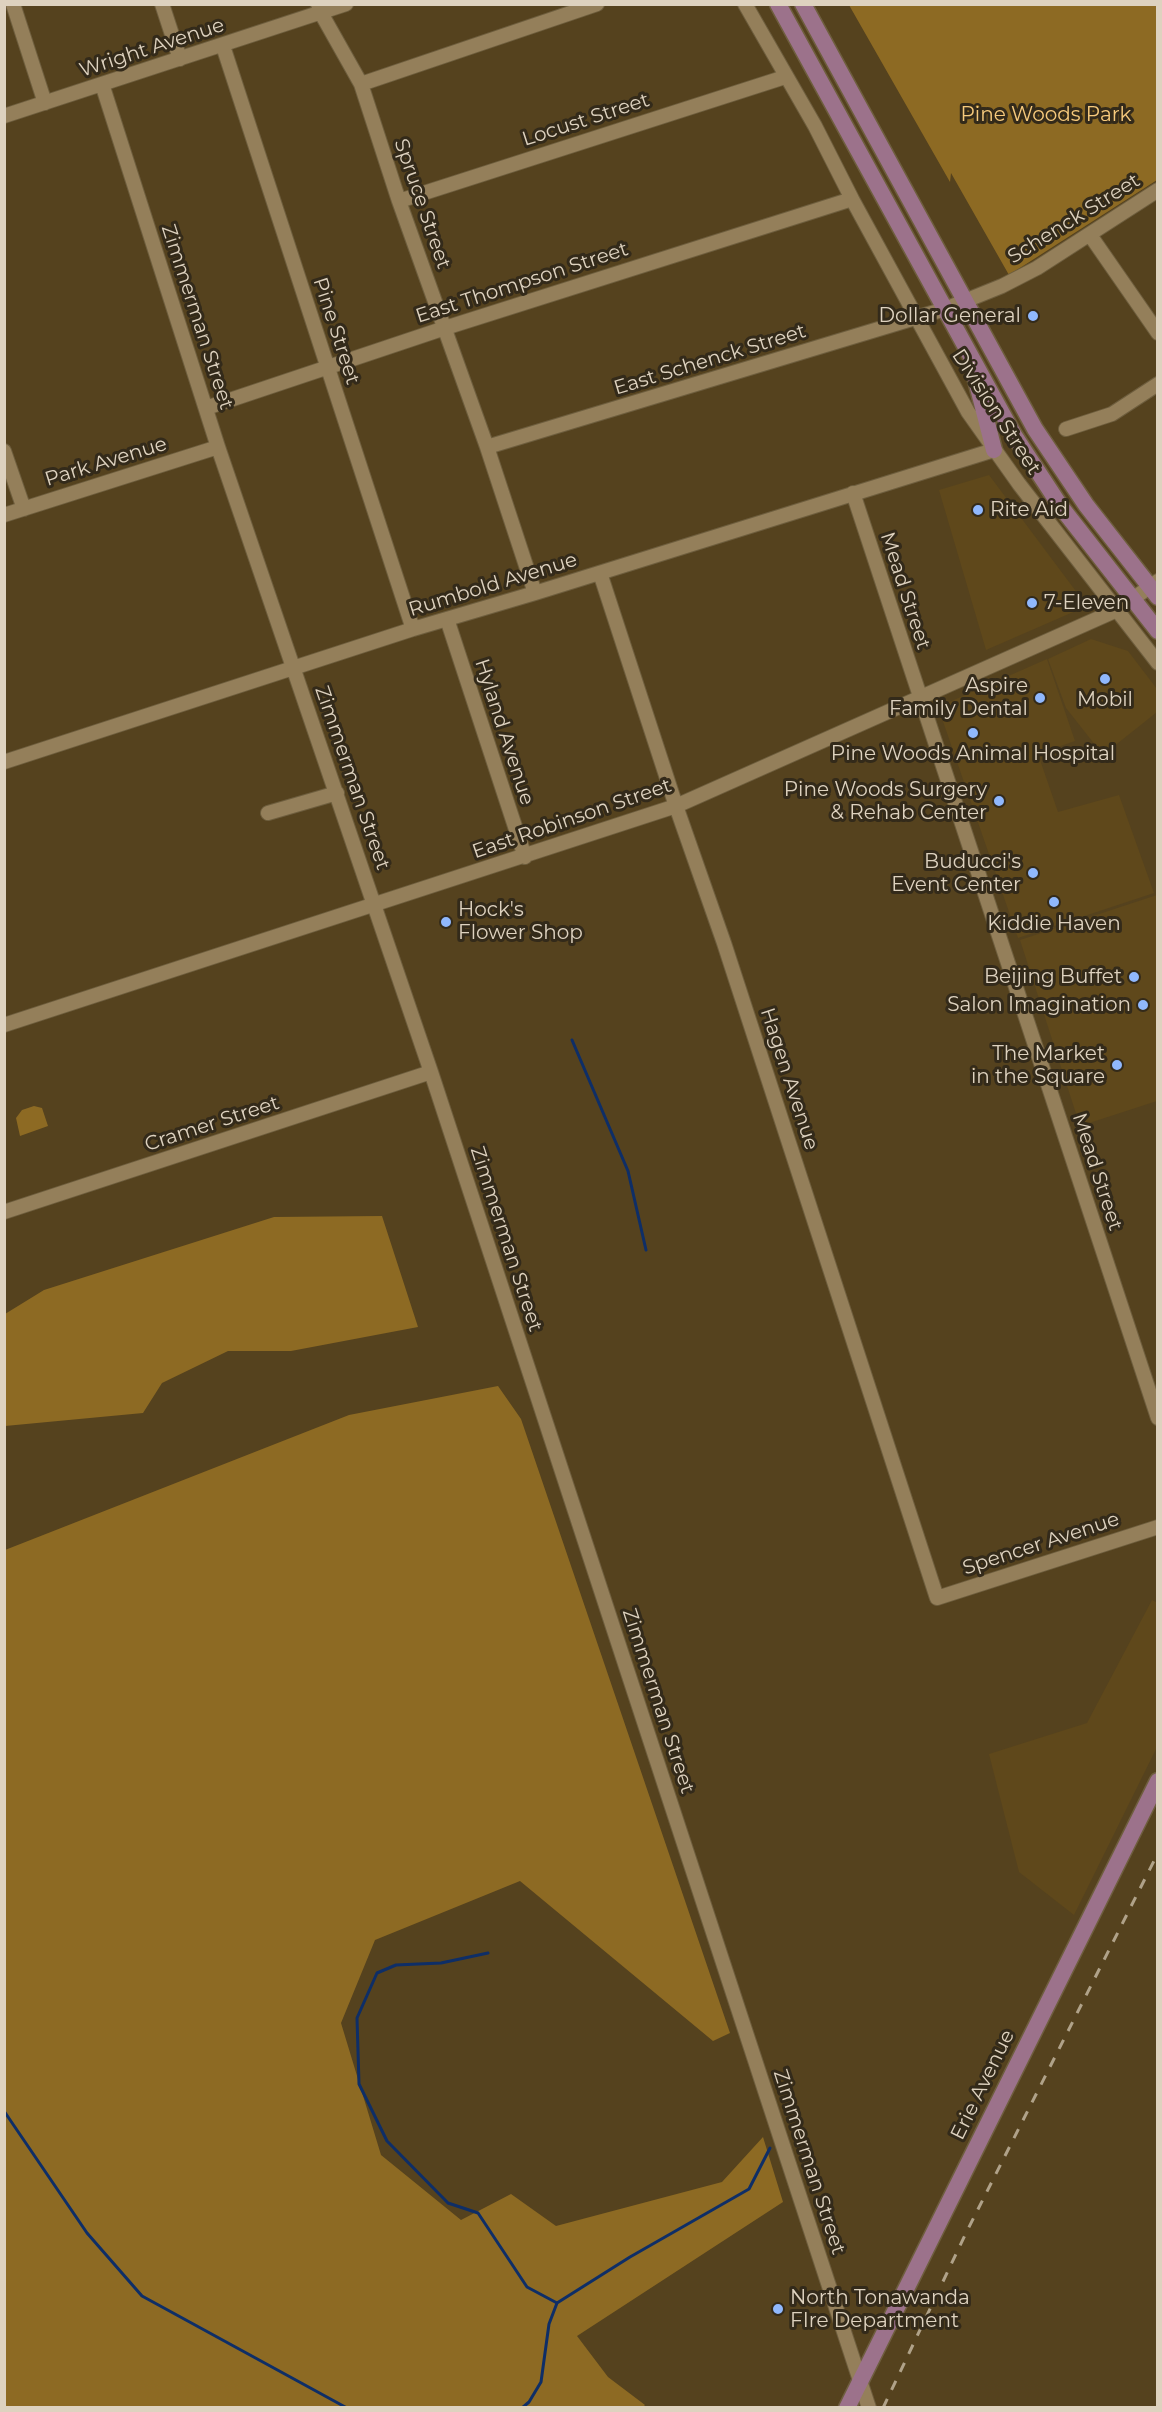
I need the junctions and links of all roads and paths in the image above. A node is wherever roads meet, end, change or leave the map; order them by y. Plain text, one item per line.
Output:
1 (13, 4) edge
2 (162, 4) edge
3 (346, 4) edge
4 (597, 4) edge
5 (746, 4) edge
6 (778, 4) edge
7 (803, 4) edge
8 (319, 9) edge
9 (223, 46) junction
10 (180, 59) junction
11 (785, 77) junction
12 (102, 84) junction
13 (361, 84) junction
14 (45, 103) junction
15 (4, 116) edge
16 (1158, 190) edge
17 (852, 199) junction
18 (399, 201) junction
19 (1090, 235) junction
20 (965, 301) junction
21 (945, 309) junction
22 (916, 317) junction
23 (445, 328) junction
24 (1158, 333) edge
25 (970, 359) junction
26 (327, 366) junction
27 (1158, 384) edge
28 (206, 408) junction
29 (1066, 429) dead end
30 (218, 447) junction
31 (487, 447) junction
32 (994, 450) junction
33 (4, 451) edge
34 (853, 493) junction
35 (24, 508) junction
36 (4, 515) edge
37 (600, 573) junction
38 (1155, 588) edge
39 (535, 593) junction
40 (1132, 599) junction
41 (1117, 610) junction
42 (447, 619) junction
43 (412, 629) junction
44 (1158, 631) edge
45 (1158, 663) edge
46 (294, 668) junction
47 (919, 698) junction
48 (4, 762) edge
49 (337, 793) junction
50 (676, 806) junction
51 (268, 813) dead end
52 (525, 857) junction
53 (374, 904) junction
54 (4, 1025) edge
55 (431, 1072) junction
56 (4, 1212) edge
57 (1158, 1418) edge
58 (1158, 1527) edge
59 (937, 1598) joint
60 (1158, 1781) edge
61 (860, 2381) junction
62 (847, 2408) edge
63 (869, 2408) edge

1 - 14 street
2 - 10 street
3 - 8 street, Wright Avenue
4 - 13 street
5 - 11 street, Division Street
6 - 21 main road
7 - 20 main road
8 - 9 street, Wright Avenue
8 - 13 street, Spruce Street
9 - 10 street, Wright Avenue
9 - 26 street, Pine Street
10 - 12 street, Wright Avenue
11 - 17 street, Division Street
11 - 18 street, Locust Street
12 - 14 street, Wright Avenue
12 - 28 street, Zimmerman Street
13 - 18 street, Spruce Street
14 - 15 street, Wright Avenue
16 - 19 street, Schenck Street
17 - 22 street, Division Street
17 - 23 street, East Thompson Street
18 - 23 street, Spruce Street
19 - 20 street, Schenck Street
19 - 24 street
20 - 21 street, Schenck Street
20 - 38 main road
21 - 22 street, East Schenck Street
21 - 25 main road
22 - 31 street, East Schenck Street
22 - 32 street, Division Street
23 - 26 street, East Thompson Street
23 - 31 street, Spruce Street
25 - 32 main road
25 - 40 main road
26 - 28 street, East Thompson Street
26 - 43 street, Pine Street
27 - 29 street
28 - 30 street, Zimmerman Street
30 - 35 street, Park Avenue
30 - 46 street, Zimmerman Street
31 - 39 street, Spruce Street
32 - 34 street, Rumbold Avenue
32 - 41 street, Division Street
33 - 35 street
34 - 37 street, Rumbold Avenue
34 - 47 street, Mead Street
35 - 36 street, Park Avenue
37 - 39 street, Rumbold Avenue
37 - 50 street, Hagen Avenue
38 - 40 street, East Robinson Street
39 - 42 street, Rumbold Avenue
40 - 41 street, East Robinson Street
40 - 44 main road
41 - 45 street, Division Street
41 - 47 street, East Robinson Street
42 - 43 street, Rumbold Avenue
42 - 52 street, Hyland Avenue
43 - 46 street, Rumbold Avenue
46 - 48 street, Rumbold Avenue
46 - 49 street, Zimmerman Street
47 - 50 street, East Robinson Street
47 - 57 street, Mead Street
49 - 51 street
49 - 53 street, Zimmerman Street
50 - 52 street, East Robinson Street
50 - 59 street, Hagen Avenue
52 - 53 street, East Robinson Street
53 - 54 street, East Robinson Street
53 - 55 street, Zimmerman Street
55 - 56 street, Cramer Street
55 - 61 street, Zimmerman Street
58 - 59 street, Spencer Avenue
60 - 61 main road, Erie Avenue
61 - 62 main road, Erie Avenue
61 - 63 street, Zimmerman Street

